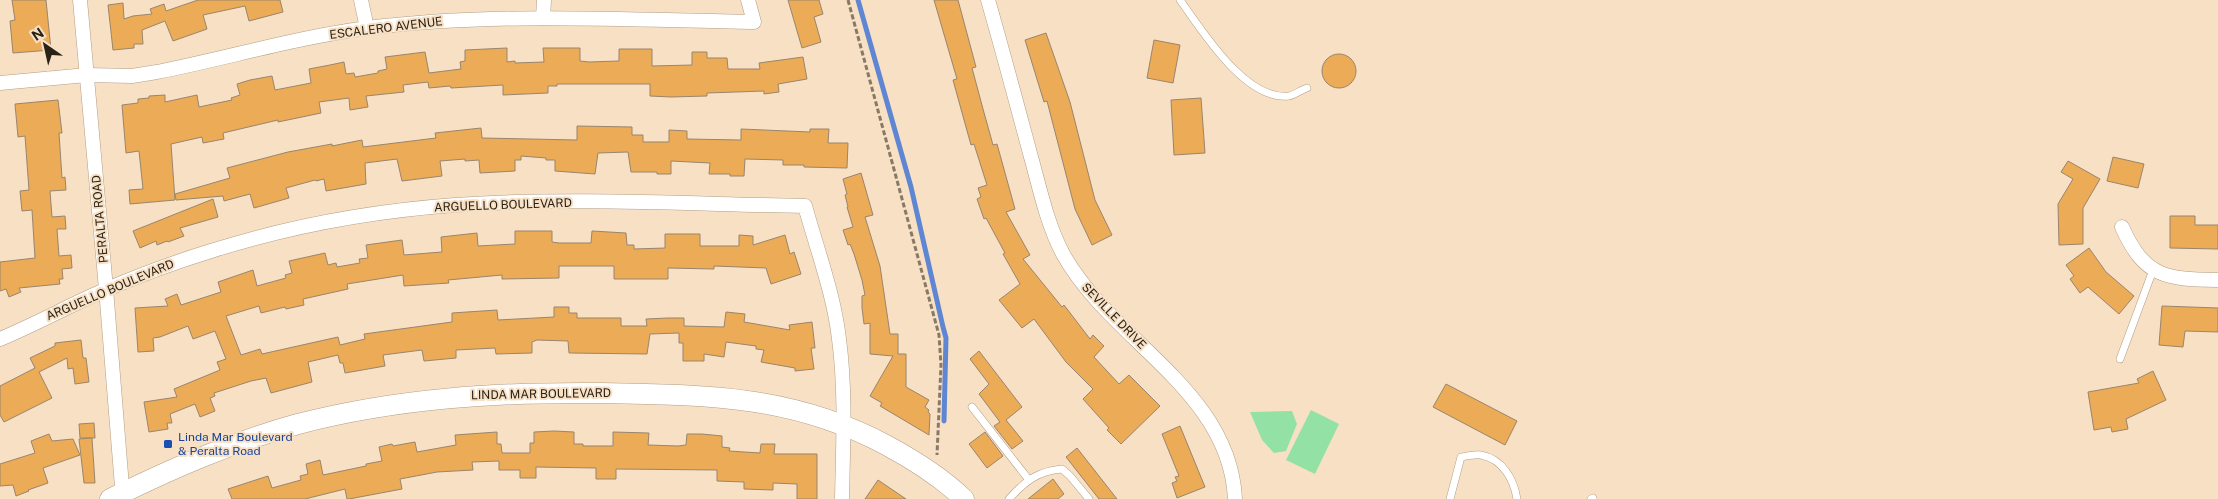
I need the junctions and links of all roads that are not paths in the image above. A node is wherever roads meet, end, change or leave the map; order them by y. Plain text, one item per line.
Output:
1 (80, 0) edge
2 (361, 0) edge
3 (544, 0) edge
4 (748, 0) edge
5 (988, 0) edge
6 (1180, 0) edge
7 (543, 18) junction
8 (367, 28) junction
9 (87, 75) junction
10 (0, 83) edge
11 (1306, 88) dead end
12 (2122, 227) dead end
13 (2153, 270) junction
14 (2218, 280) edge
15 (106, 289) junction
16 (0, 339) edge
17 (2120, 359) dead end
18 (972, 407) dead end
19 (843, 425) junction
20 (1029, 480) junction
21 (118, 497) edge
22 (842, 499) edge
23 (964, 499) edge
24 (1009, 499) edge
25 (1089, 499) edge
26 (1236, 499) edge
27 (1450, 499) edge
28 (1518, 499) edge

1 - 9 street, PERALTA ROAD
2 - 8 street
3 - 7 street
4 - 7 street, ESCALERO AVENUE
5 - 26 street, SEVILLE DRIVE
6 - 11 lane
7 - 8 street, ESCALERO AVENUE
8 - 9 street, ESCALERO AVENUE
9 - 10 street, ESCALERO AVENUE
9 - 15 street, PERALTA ROAD
12 - 13 street
13 - 14 street
13 - 17 lane
15 - 16 street, ARGUELLO BOULEVARD
15 - 19 street, ARGUELLO BOULEVARD
15 - 21 street, PERALTA ROAD
18 - 20 lane
19 - 21 street, LINDA MAR BOULEVARD
19 - 22 street
19 - 23 street, LINDA MAR BOULEVARD
20 - 24 lane
20 - 25 lane
27 - 28 lane

